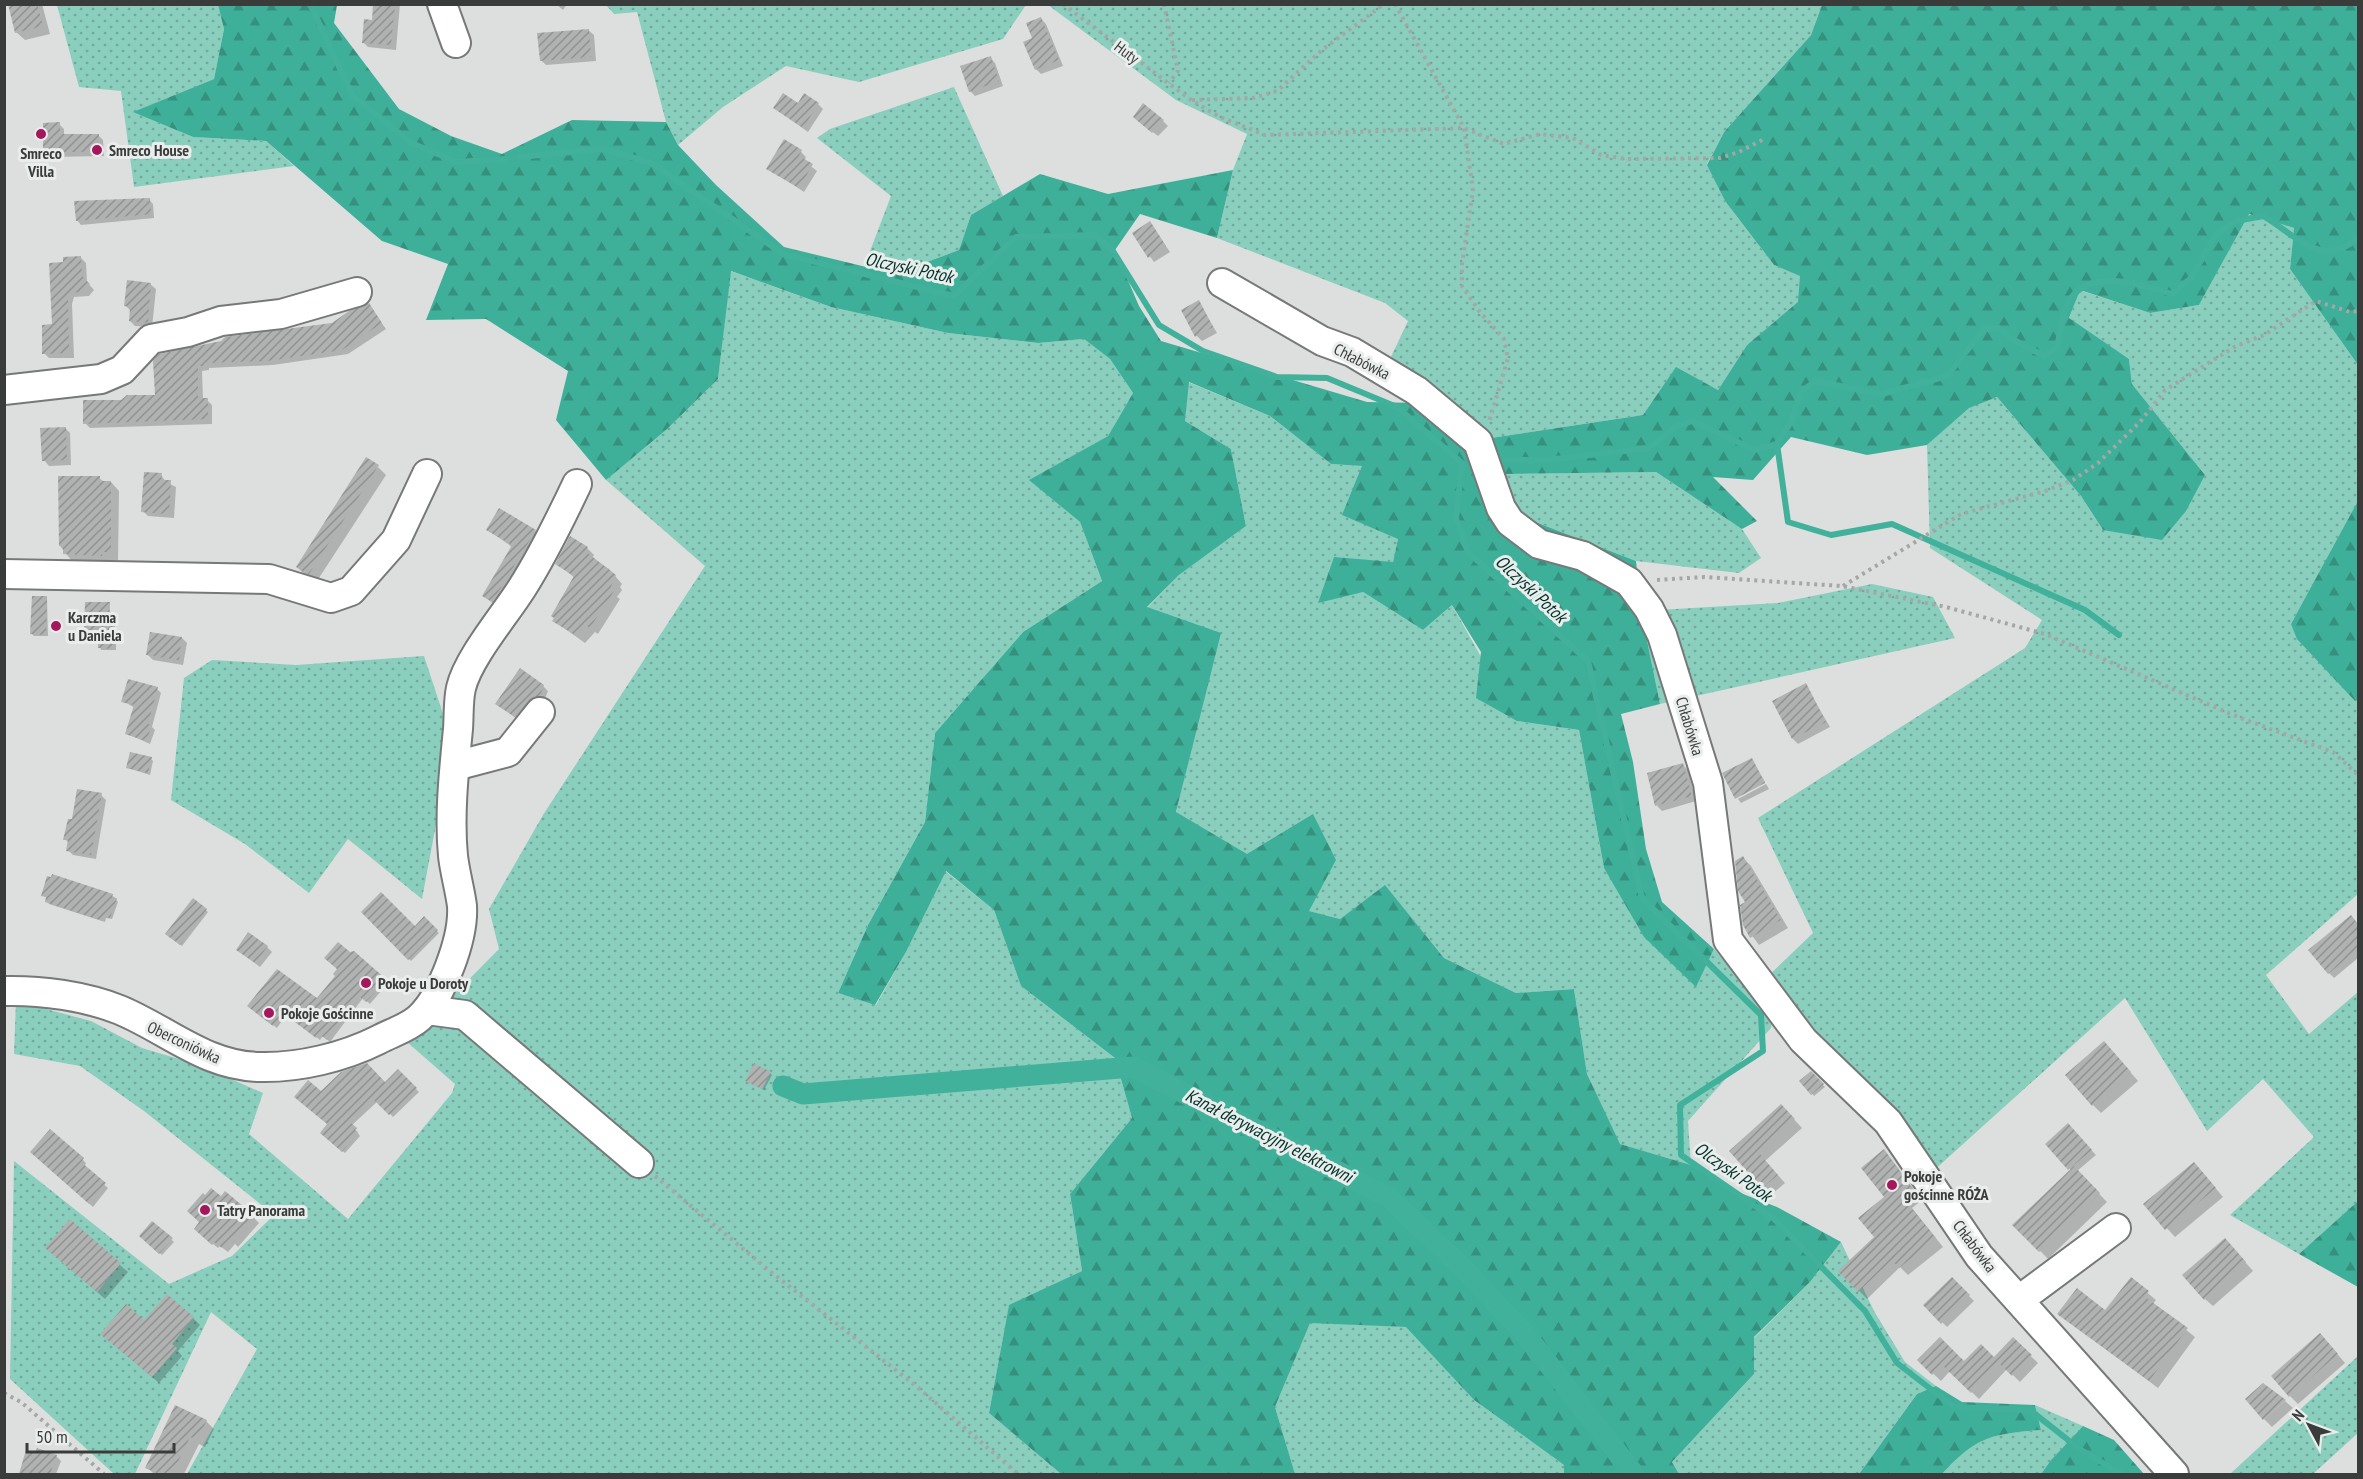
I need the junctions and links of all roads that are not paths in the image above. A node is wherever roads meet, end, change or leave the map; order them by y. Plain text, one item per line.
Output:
1 (442, 4) edge
2 (456, 43) dead end
3 (1222, 283) dead end
4 (357, 292) dead end
5 (4, 390) edge
6 (427, 474) dead end
7 (577, 484) dead end
8 (4, 574) edge
9 (540, 712) dead end
10 (454, 766) junction
11 (4, 991) edge
12 (427, 1010) junction
13 (639, 1163) road end
14 (2116, 1228) dead end
15 (2019, 1300) junction
16 (2174, 1474) edge

1 - 2 street
3 - 15 street, Chłabówka
4 - 5 street
6 - 8 street
7 - 10 street
9 - 10 street
10 - 12 street
11 - 12 street, Oberconiówka
12 - 13 street
14 - 15 street
15 - 16 street, Chłabówka

